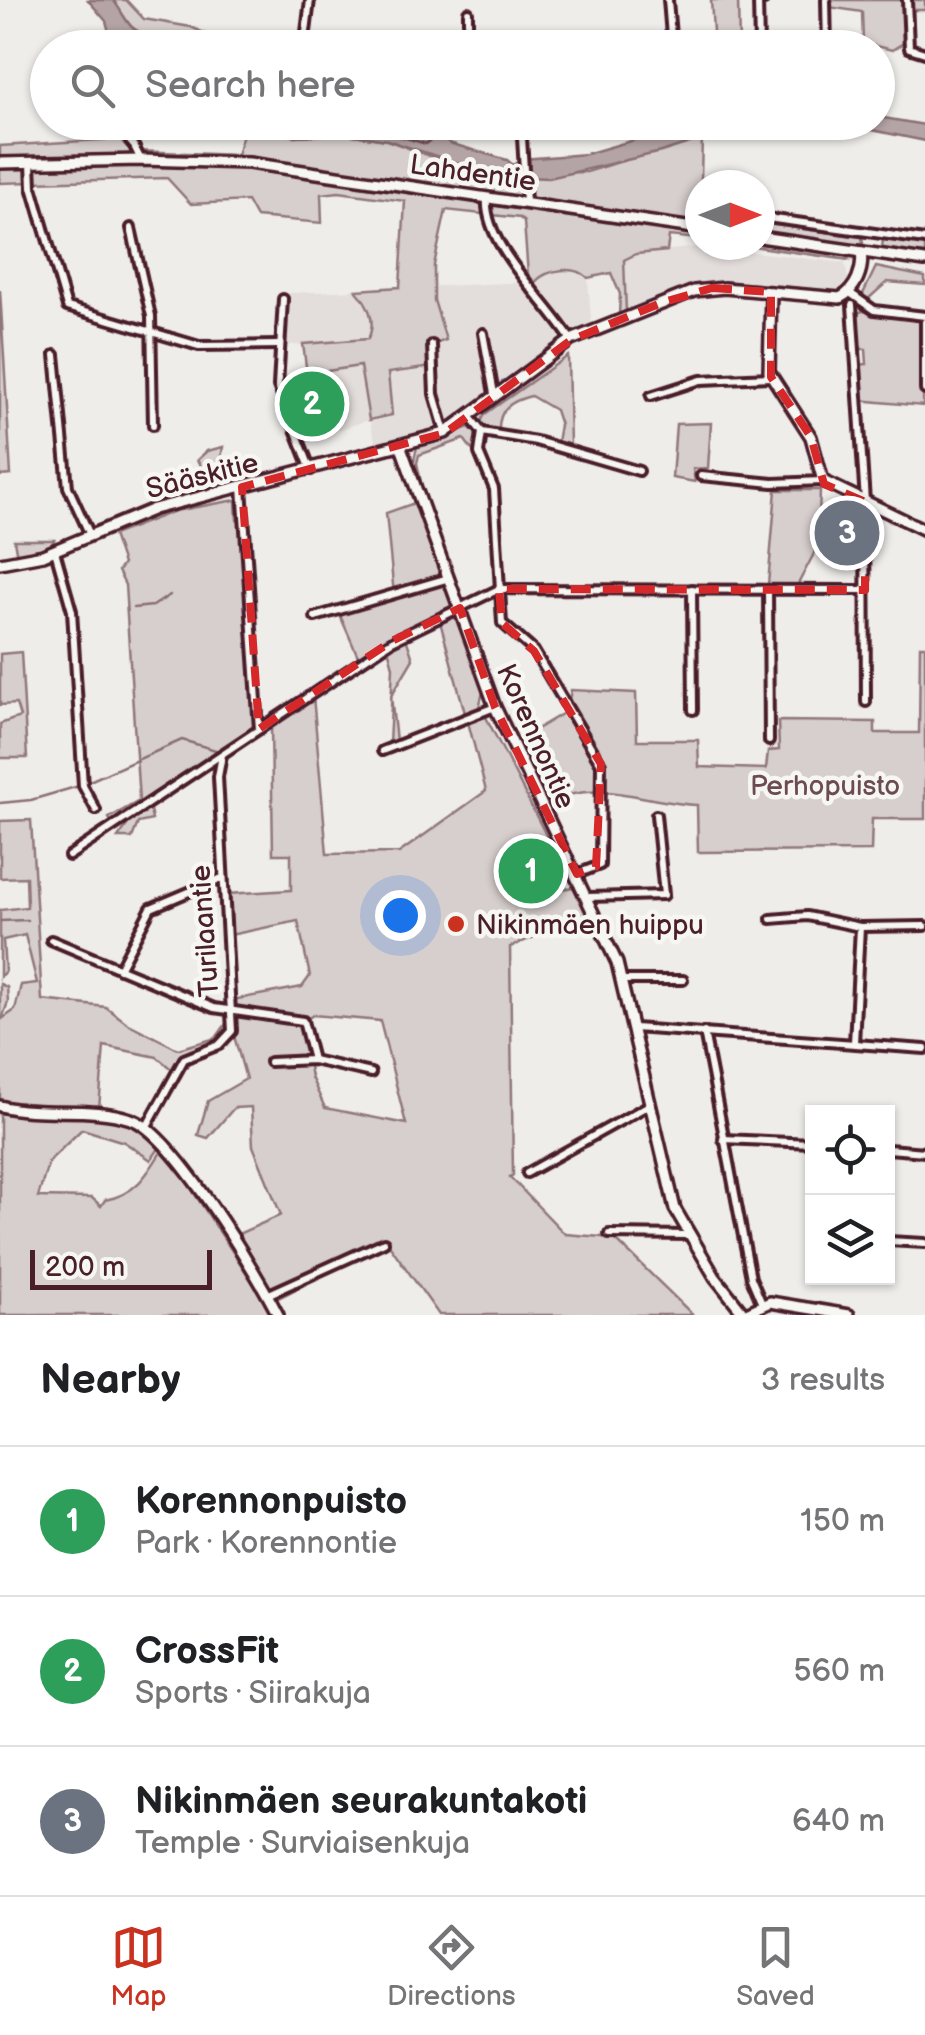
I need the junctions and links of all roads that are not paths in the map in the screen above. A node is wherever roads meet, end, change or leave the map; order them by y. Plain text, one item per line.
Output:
1 (310, 0) edge
2 (668, 0) edge
3 (764, 0) edge
4 (826, 0) edge
5 (908, 0) edge
6 (468, 12) dead end
7 (306, 30) edge
8 (468, 30) edge
9 (670, 30) edge
10 (759, 30) edge
11 (827, 30) edge
12 (899, 48) dead end
13 (909, 48) junction
14 (925, 53) edge
15 (128, 140) edge
16 (524, 140) edge
17 (140, 160) junction
18 (31, 162) junction
19 (0, 163) edge
20 (487, 197) junction
21 (526, 202) junction
22 (775, 218) edge
23 (685, 226) edge
24 (132, 228) dead end
25 (868, 234) junction
26 (775, 239) edge
27 (925, 240) edge
28 (861, 252) junction
29 (925, 261) edge
30 (770, 292) junction
31 (850, 293) junction
32 (283, 299) dead end
33 (852, 305) dead end
34 (925, 319) edge
35 (152, 331) junction
36 (483, 333) dead end
37 (571, 340) junction
38 (432, 345) dead end
39 (278, 346) junction
40 (54, 355) dead end
41 (771, 377) junction
42 (925, 390) edge
43 (494, 394) junction
44 (651, 396) dead end
45 (468, 416) junction
46 (154, 425) dead end
47 (482, 432) junction
48 (445, 434) junction
49 (401, 447) junction
50 (639, 471) dead end
51 (311, 472) junction
52 (700, 476) dead end
53 (823, 481) junction
54 (242, 487) junction
55 (865, 502) junction
56 (925, 530) edge
57 (90, 536) junction
58 (55, 551) junction
59 (0, 562) edge
60 (449, 578) junction
61 (499, 589) junction
62 (692, 589) junction
63 (768, 590) junction
64 (865, 590) junction
65 (460, 609) junction
66 (315, 618) dead end
67 (866, 702) dead end
68 (495, 707) junction
69 (693, 710) dead end
70 (259, 729) junction
71 (769, 741) dead end
72 (382, 751) dead end
73 (222, 754) junction
74 (96, 810) dead end
75 (656, 815) dead end
76 (69, 856) dead end
77 (577, 874) junction
78 (222, 878) junction
79 (588, 897) junction
80 (771, 919) dead end
81 (925, 926) edge
82 (860, 927) junction
83 (51, 940) dead end
84 (120, 969) junction
85 (622, 980) junction
86 (683, 980) dead end
87 (233, 1009) junction
88 (634, 1028) junction
89 (704, 1032) junction
90 (854, 1043) junction
91 (925, 1049) edge
92 (313, 1060) junction
93 (270, 1062) dead end
94 (372, 1073) dead end
95 (649, 1105) junction
96 (0, 1106) edge
97 (147, 1126) junction
98 (723, 1138) junction
99 (805, 1143) edge
100 (895, 1149) edge
101 (925, 1152) edge
102 (527, 1173) dead end
103 (610, 1234) dead end
104 (687, 1235) junction
105 (895, 1241) edge
106 (384, 1242) dead end
107 (925, 1243) edge
108 (267, 1295) junction
109 (762, 1304) junction
110 (744, 1314) edge
111 (840, 1314) edge
112 (278, 1315) edge
113 (849, 1315) edge

1 - 7 street
2 - 9 street
3 - 10 street
4 - 11 street
5 - 13 street
6 - 8 street
12 - 13 street
13 - 14 street
15 - 17 street
16 - 21 street
17 - 18 street, Lahdentie
17 - 20 street, Lahdentie
18 - 19 street, Lahdentie
18 - 35 street
20 - 21 street, Lahdentie
20 - 37 street
21 - 23 street, Lahdentie
22 - 25 street
24 - 35 street
25 - 27 street
25 - 28 street
26 - 28 street
28 - 29 street
28 - 31 street
30 - 31 street, Sääskitie
30 - 37 street, Sääskitie
30 - 41 street
31 - 34 street
32 - 39 street
33 - 55 street
34 - 42 street
35 - 39 street
35 - 46 street
36 - 43 street
37 - 43 street, Sääskitie
38 - 48 street
39 - 51 street
40 - 57 street
41 - 44 street
41 - 53 street
43 - 45 street, Sääskitie
45 - 47 street
45 - 48 street, Sääskitie
47 - 50 street
47 - 61 street
48 - 49 street, Sääskitie
49 - 51 street, Sääskitie
49 - 60 street, Korennontie
51 - 54 street, Sääskitie
52 - 53 street
53 - 55 street
54 - 57 street, Sääskitie
54 - 70 street
55 - 56 street
55 - 64 street
57 - 58 street, Sääskitie
58 - 59 street, Sääskitie
58 - 74 street
60 - 65 street, Korennontie
60 - 66 street
61 - 62 street
61 - 65 street
61 - 77 street
62 - 63 street
62 - 69 street
63 - 64 street
63 - 71 street
64 - 67 street
65 - 68 street, Korennontie
65 - 70 street
68 - 72 street
68 - 77 street, Korennontie
70 - 73 street
73 - 76 street
73 - 78 street, Turilaantie
75 - 79 street
77 - 79 street, Korennontie
78 - 84 street
78 - 87 street, Turilaantie
79 - 85 street, Korennontie
80 - 82 street
81 - 82 street
82 - 90 street
83 - 84 street
84 - 87 street
85 - 86 street
85 - 88 street, Korennontie
87 - 92 street
87 - 97 street, Turilaantie
88 - 89 street
88 - 95 street, Korennontie
89 - 90 street
89 - 98 street
90 - 91 street
92 - 93 street
92 - 94 street
95 - 102 street
95 - 104 street, Korennontie
96 - 97 street
97 - 108 street
98 - 99 street
98 - 109 street
100 - 101 street
103 - 104 street
104 - 110 street, Korennontie
105 - 107 street
106 - 108 street
108 - 112 street
109 - 110 street
109 - 111 street
111 - 113 street

